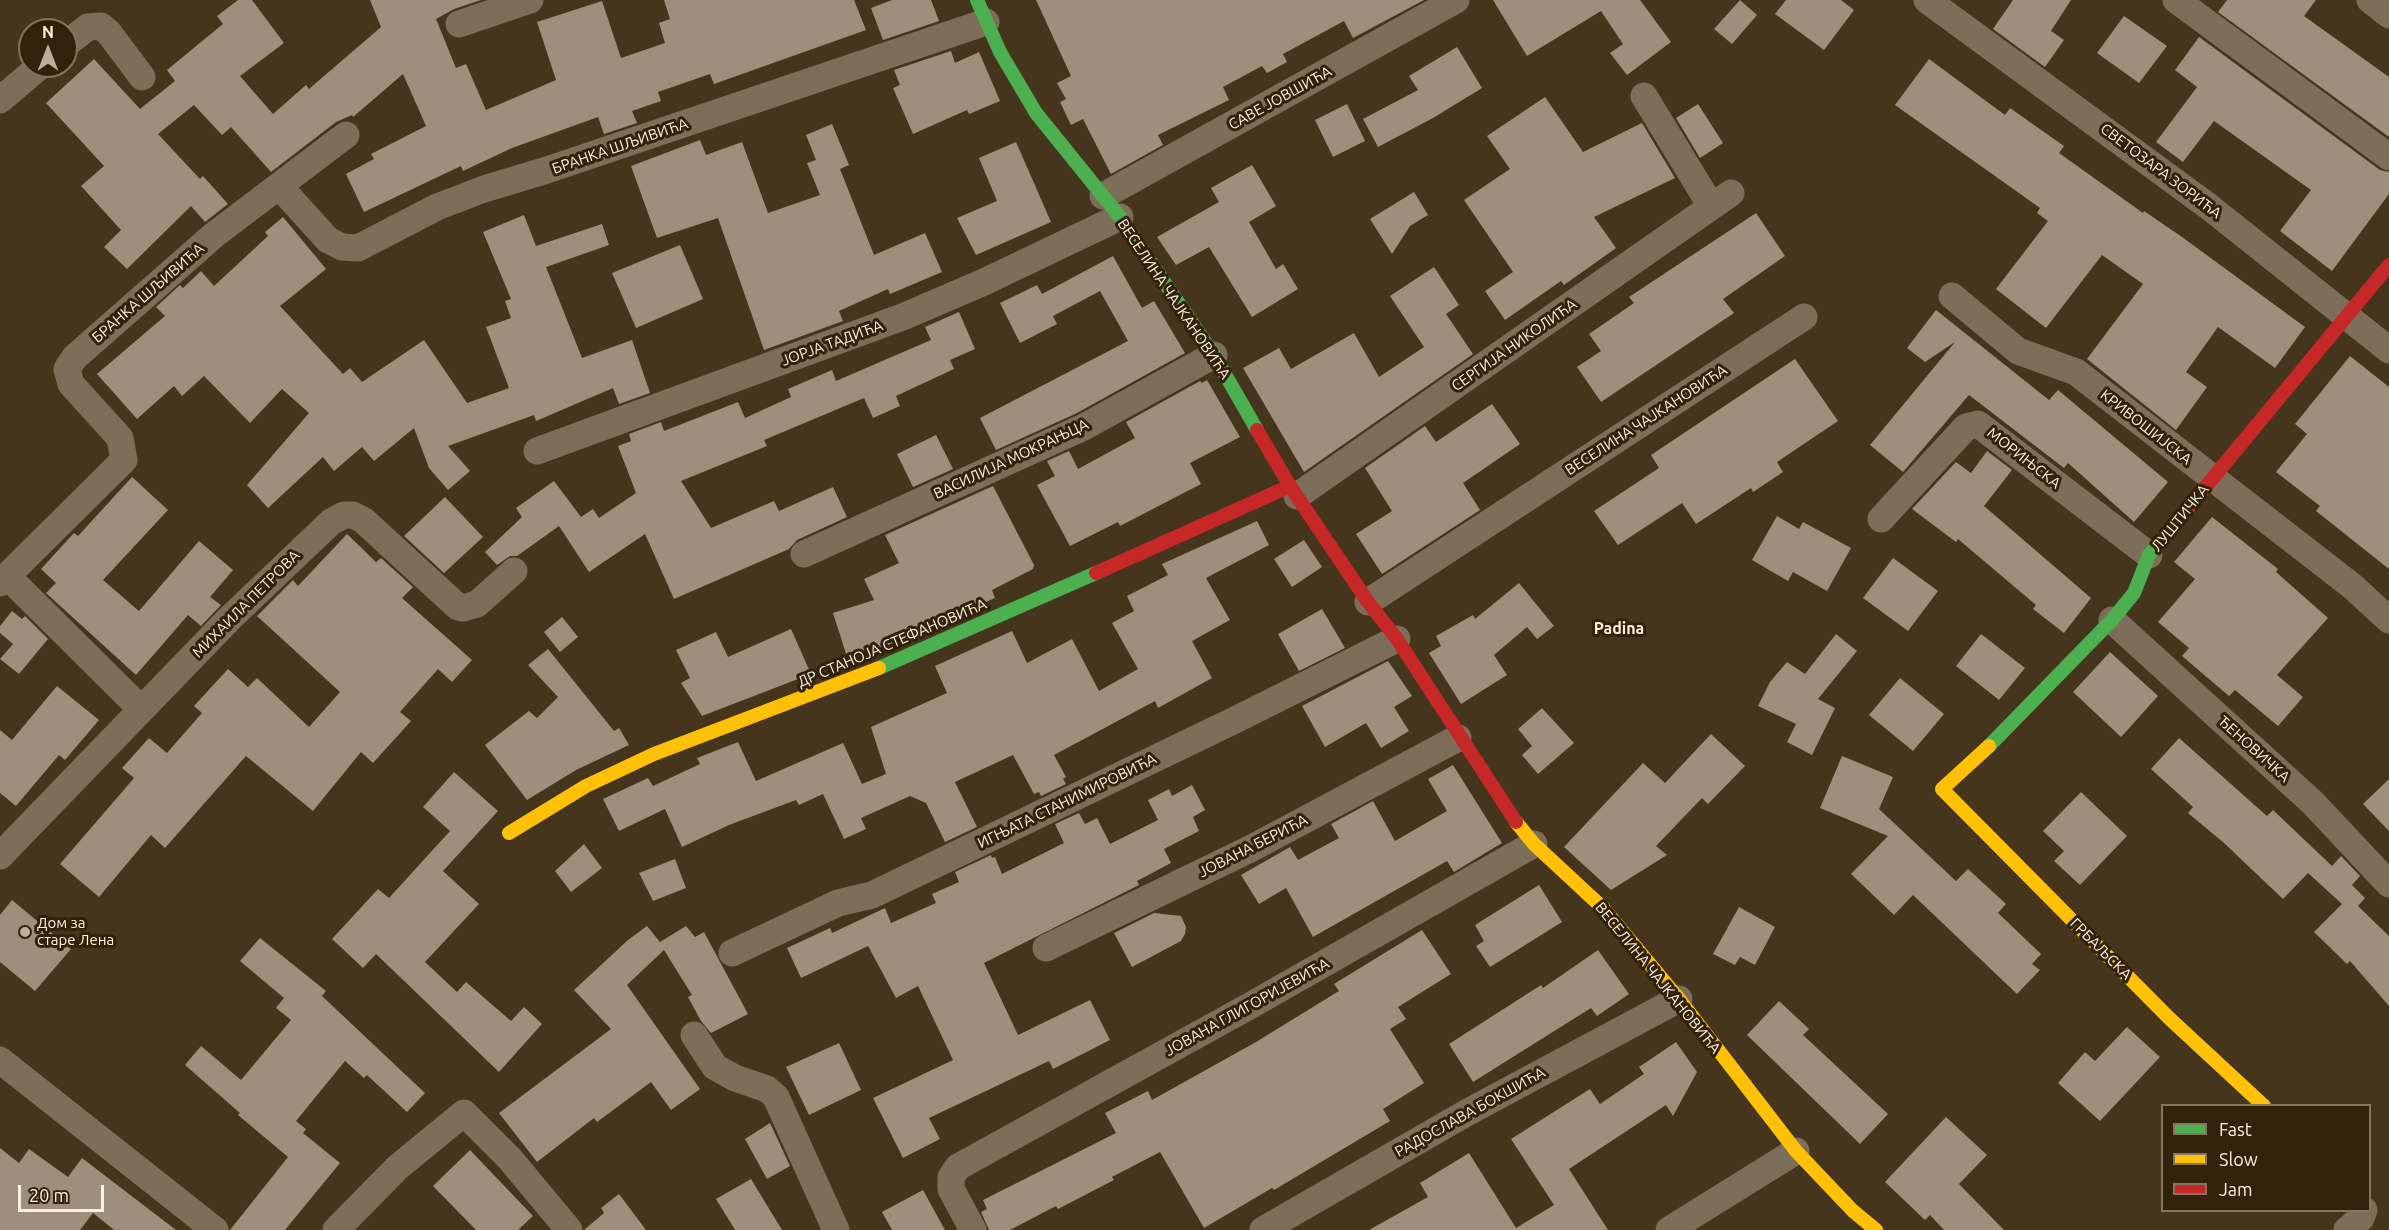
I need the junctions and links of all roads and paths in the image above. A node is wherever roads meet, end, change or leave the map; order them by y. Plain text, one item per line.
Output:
1 (530, 0) edge
2 (1456, 0) edge
3 (1927, 0) edge
4 (2176, 0) edge
5 (2370, 0) edge
6 (982, 11) edge
7 (2389, 15) edge
8 (459, 24) dead end
9 (78, 35) edge
10 (142, 77) dead end
11 (26, 78) edge
12 (1644, 96) dead end
13 (0, 100) edge
14 (346, 135) dead end
15 (2389, 157) edge
16 (279, 186) junction
17 (1103, 196) junction
18 (1120, 218) junction
19 (2389, 265) edge
20 (1952, 296) dead end
21 (1804, 317) dead end
22 (2348, 317) junction
23 (2389, 350) edge
24 (1214, 355) junction
25 (537, 451) dead end
26 (2212, 479) junction
27 (1294, 491) junction
28 (1881, 519) dead end
29 (804, 555) dead end
30 (2149, 555) junction
31 (514, 571) dead end
32 (4, 580) edge
33 (1368, 602) junction
34 (2112, 620) junction
35 (2389, 620) edge
36 (1397, 639) junction
37 (141, 709) junction
38 (1458, 738) junction
39 (1942, 789) joint
40 (509, 833) dead end
41 (1534, 844) junction
42 (0, 856) edge
43 (2389, 884) edge
44 (1046, 948) dead end
45 (732, 953) dead end
46 (1678, 999) junction
47 (694, 1035) dead end
48 (0, 1060) edge
49 (2262, 1104) edge
50 (1796, 1151) junction
51 (2363, 1212) edge
52 (215, 1230) edge
53 (336, 1230) edge
54 (569, 1230) edge
55 (836, 1230) edge
56 (973, 1230) edge
57 (1263, 1230) edge
58 (1669, 1230) edge
59 (1876, 1230) edge
60 (2347, 1230) edge

1 - 8 street
2 - 17 street, САВЕ ЈОВШИЋА
3 - 22 street, СВЕТОЗАРА ЗОРИЋА
4 - 15 street
5 - 7 street
6 - 16 street, БРАНКА ШЉИВИЋА
6 - 17 street, ВЕСЕЛИНА ЧАЈКАНОВИЋА
9 - 10 street
11 - 13 street
12 - 27 street, СЕРГИЈА НИКОЛИЋА
14 - 16 street, БРАНКА ШЉИВИЋА
16 - 32 street, БРАНКА ШЉИВИЋА
17 - 18 street, ВЕСЕЛИНА ЧАЈКАНОВИЋА
18 - 24 street, ВЕСЕЛИНА ЧАЈКАНОВИЋА
18 - 25 street, ЈОРЈА ТАДИЋА
19 - 22 street, ЛУШТИЧКА
20 - 26 street, КРИВОШИЈСКА
21 - 33 street, ВЕСЕЛИНА ЧАЈКАНОВИЋА
22 - 23 street, СВЕТОЗАРА ЗОРИЋА
22 - 26 street, ЛУШТИЧКА
24 - 27 street, ВЕСЕЛИНА ЧАЈКАНОВИЋА
24 - 29 street, ВАСИЛИЈА МОКРАЊЦА
26 - 30 street, ЛУШТИЧКА
26 - 35 street, КРИВОШИЈСКА
27 - 33 street, ВЕСЕЛИНА ЧАЈКАНОВИЋА
27 - 40 street, ДР СТАНОЈА СТЕФАНОВИЋА
28 - 30 street, МОРИЊСКА
30 - 34 street, ЛУШТИЧКА
31 - 37 street, МИХАИЛА ПЕТРОВА
32 - 37 street
33 - 36 street, ВЕСЕЛИНА ЧАЈКАНОВИЋА
34 - 39 street, ЛУШТИЧКА
34 - 43 street, ЂЕНОВИЧКА
36 - 38 street, ВЕСЕЛИНА ЧАЈКАНОВИЋА
36 - 45 street, ИГЊАТА СТАНИМИРОВИЋА
37 - 42 street, МИХАИЛА ПЕТРОВА
38 - 41 street, ВЕСЕЛИНА ЧАЈКАНОВИЋА
38 - 44 street, ЈОВАНА БЕРИЋА
39 - 49 street, ГРБАЉСКА
41 - 46 street, ВЕСЕЛИНА ЧАЈКАНОВИЋА
41 - 56 street, ЈОВАНА ГЛИГОРИЈЕВИЋА
46 - 50 street, ВЕСЕЛИНА ЧАЈКАНОВИЋА
46 - 57 street, РАДОСЛАВА БОКШИЋА
47 - 55 street
48 - 52 street
50 - 58 street
50 - 59 street, ВЕСЕЛИНА ЧАЈКАНОВИЋА
51 - 60 street
53 - 54 street

